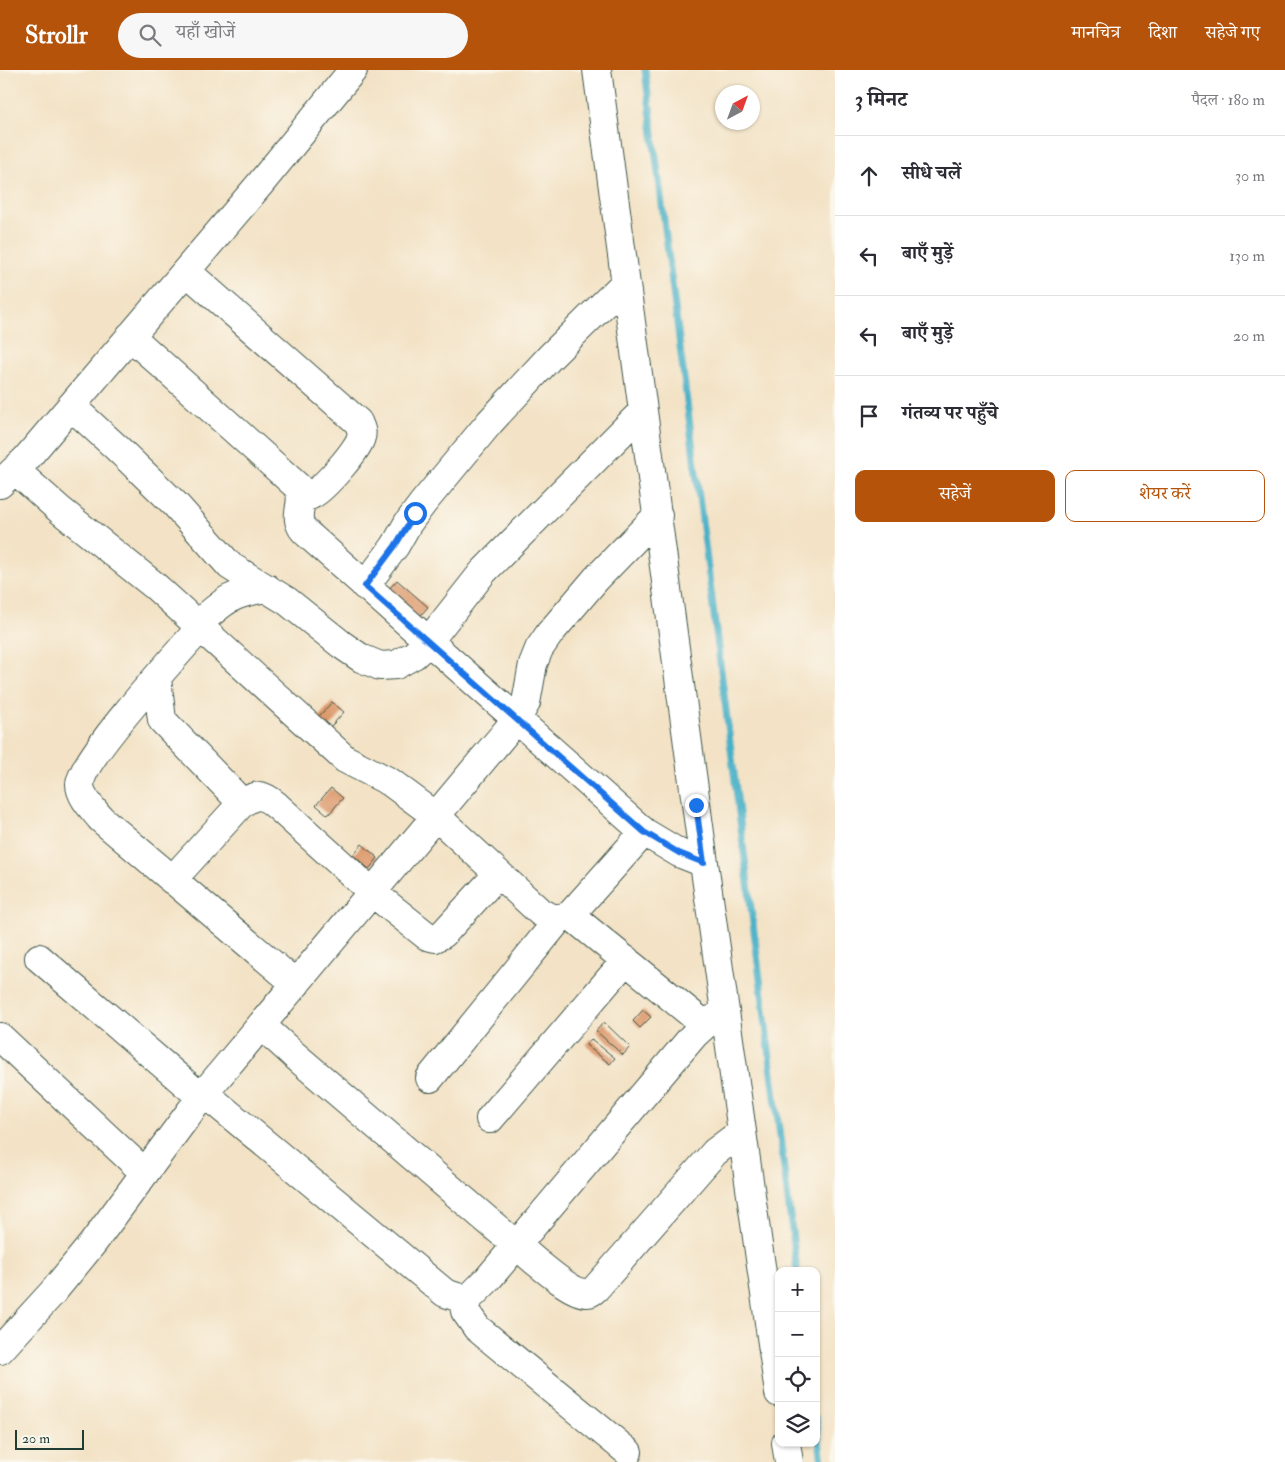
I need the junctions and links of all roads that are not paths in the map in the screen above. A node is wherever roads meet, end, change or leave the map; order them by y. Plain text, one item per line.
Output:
1 (353, 70) edge
2 (597, 70) edge
3 (186, 271) junction
4 (625, 283) junction
5 (130, 336) junction
6 (70, 406) junction
7 (643, 411) junction
8 (7, 477) edge
9 (302, 498) junction
10 (658, 516) junction
11 (365, 586) junction
12 (266, 588) junction
13 (200, 626) junction
14 (428, 642) junction
15 (157, 679) junction
16 (516, 720) junction
17 (242, 803) junction
18 (436, 816) junction
19 (644, 832) junction
20 (704, 863) junction
21 (498, 874) junction
22 (172, 880) junction
23 (373, 893) junction
24 (564, 917) junction
25 (39, 958) dead end
26 (626, 960) junction
27 (296, 984) junction
28 (715, 1018) junction
29 (261, 1025) junction
30 (0, 1037) edge
31 (430, 1078) dead end
32 (203, 1095) junction
33 (490, 1119) dead end
34 (742, 1134) junction
35 (145, 1173) junction
36 (517, 1245) junction
37 (463, 1299) junction
38 (0, 1350) edge
39 (775, 1365) edge
40 (786, 1447) edge
41 (628, 1452) dead end
42 (788, 1462) edge

1 - 3 street
2 - 4 street
3 - 5 street
3 - 9 street
4 - 7 street
4 - 11 street
5 - 6 street
5 - 9 street
6 - 8 street
6 - 12 street
7 - 10 street
7 - 14 street
8 - 13 street
9 - 11 street
10 - 16 street
10 - 20 street
11 - 14 street
12 - 13 street
12 - 14 street
13 - 15 street
13 - 18 street
14 - 16 street
15 - 17 street
15 - 22 street
16 - 18 street
16 - 19 street
17 - 22 street
17 - 23 street
18 - 21 street
18 - 23 street
19 - 20 street
19 - 24 street
20 - 28 street
21 - 23 street
21 - 24 street
22 - 27 street
23 - 27 street
24 - 26 street
24 - 31 street
25 - 32 street
26 - 28 street
26 - 33 street
27 - 29 street
28 - 34 street
28 - 36 street
29 - 32 street
29 - 36 street
30 - 35 street
32 - 35 street
32 - 37 street
34 - 36 street
34 - 39 street
35 - 38 street
36 - 37 street
37 - 41 street
40 - 42 street

